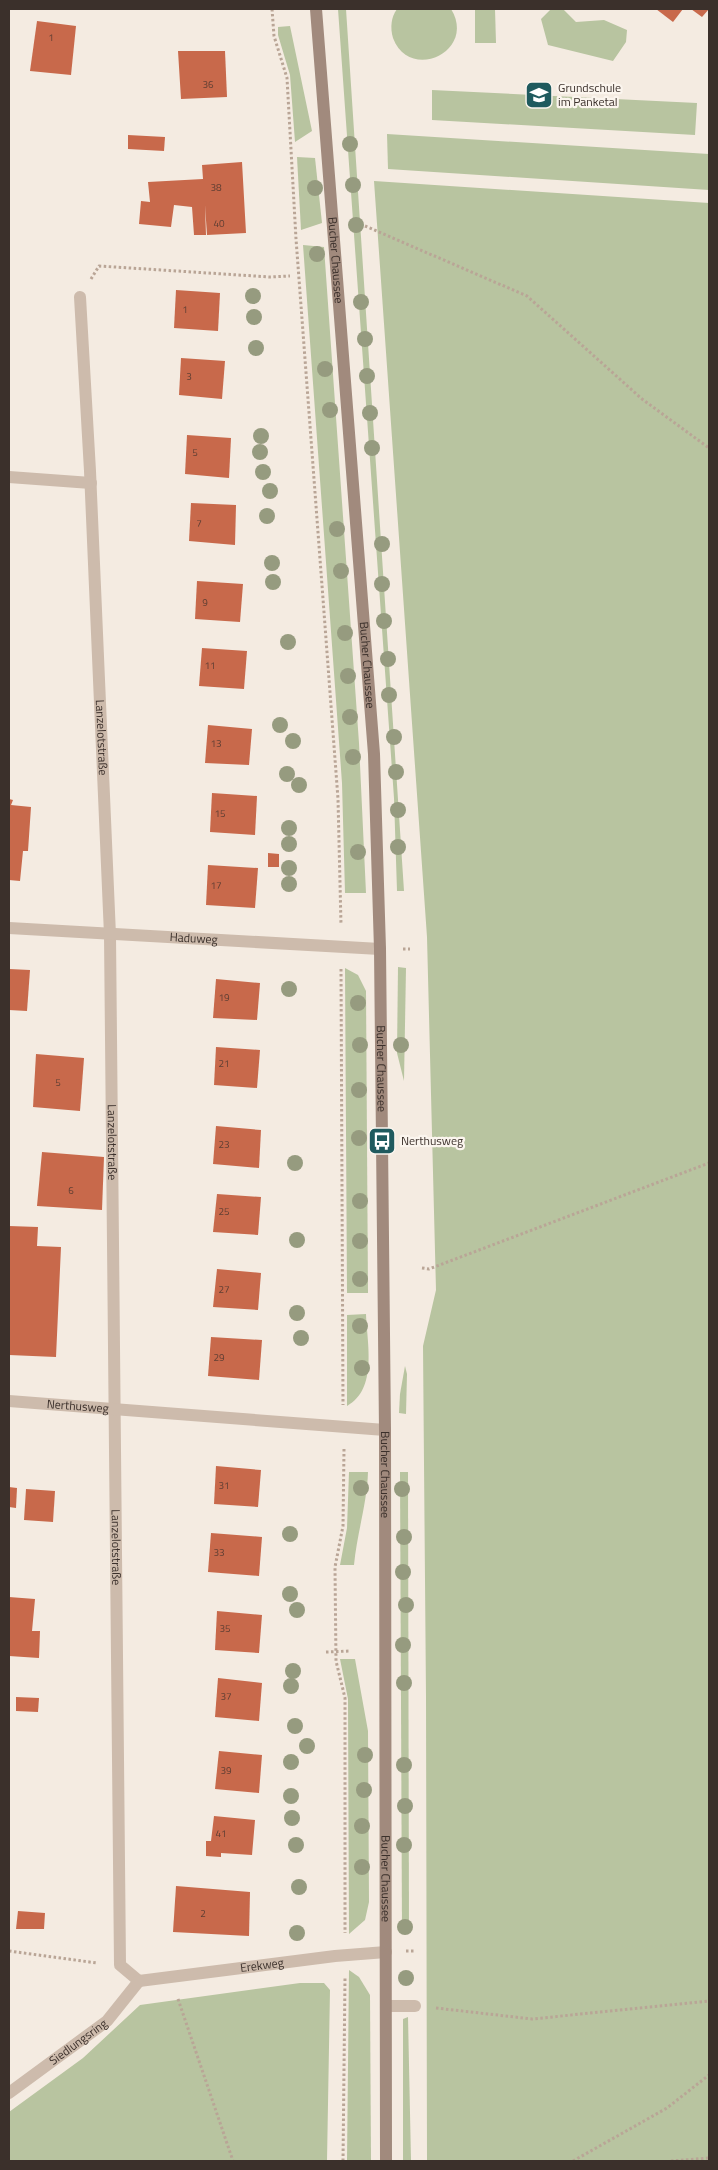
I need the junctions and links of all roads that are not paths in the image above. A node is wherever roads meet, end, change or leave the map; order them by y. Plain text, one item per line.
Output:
1 (316, 9) edge
2 (80, 296) road end
3 (9, 478) edge
4 (91, 483) junction
5 (9, 928) edge
6 (110, 935) junction
7 (380, 949) junction
8 (9, 1401) edge
9 (115, 1408) junction
10 (385, 1430) junction
11 (386, 1952) junction
12 (139, 1981) junction
13 (387, 2006) junction
14 (415, 2006) road end
15 (9, 2093) edge
16 (386, 2161) edge

1 - 7 main road, Bucher Chaussee
2 - 4 street, Lanzelotstraße
3 - 4 street
4 - 6 street, Lanzelotstraße
5 - 6 street, Haduweg
6 - 7 street, Haduweg
6 - 9 street, Lanzelotstraße
7 - 10 main road, Bucher Chaussee
8 - 9 street, Nerthusweg
9 - 10 street, Nerthusweg
9 - 12 street, Lanzelotstraße
10 - 11 main road, Bucher Chaussee
11 - 12 street, Erekweg
11 - 13 main road, Bucher Chaussee
12 - 15 street, Siedlungsring
13 - 14 street
13 - 16 main road, Bucher Chaussee

